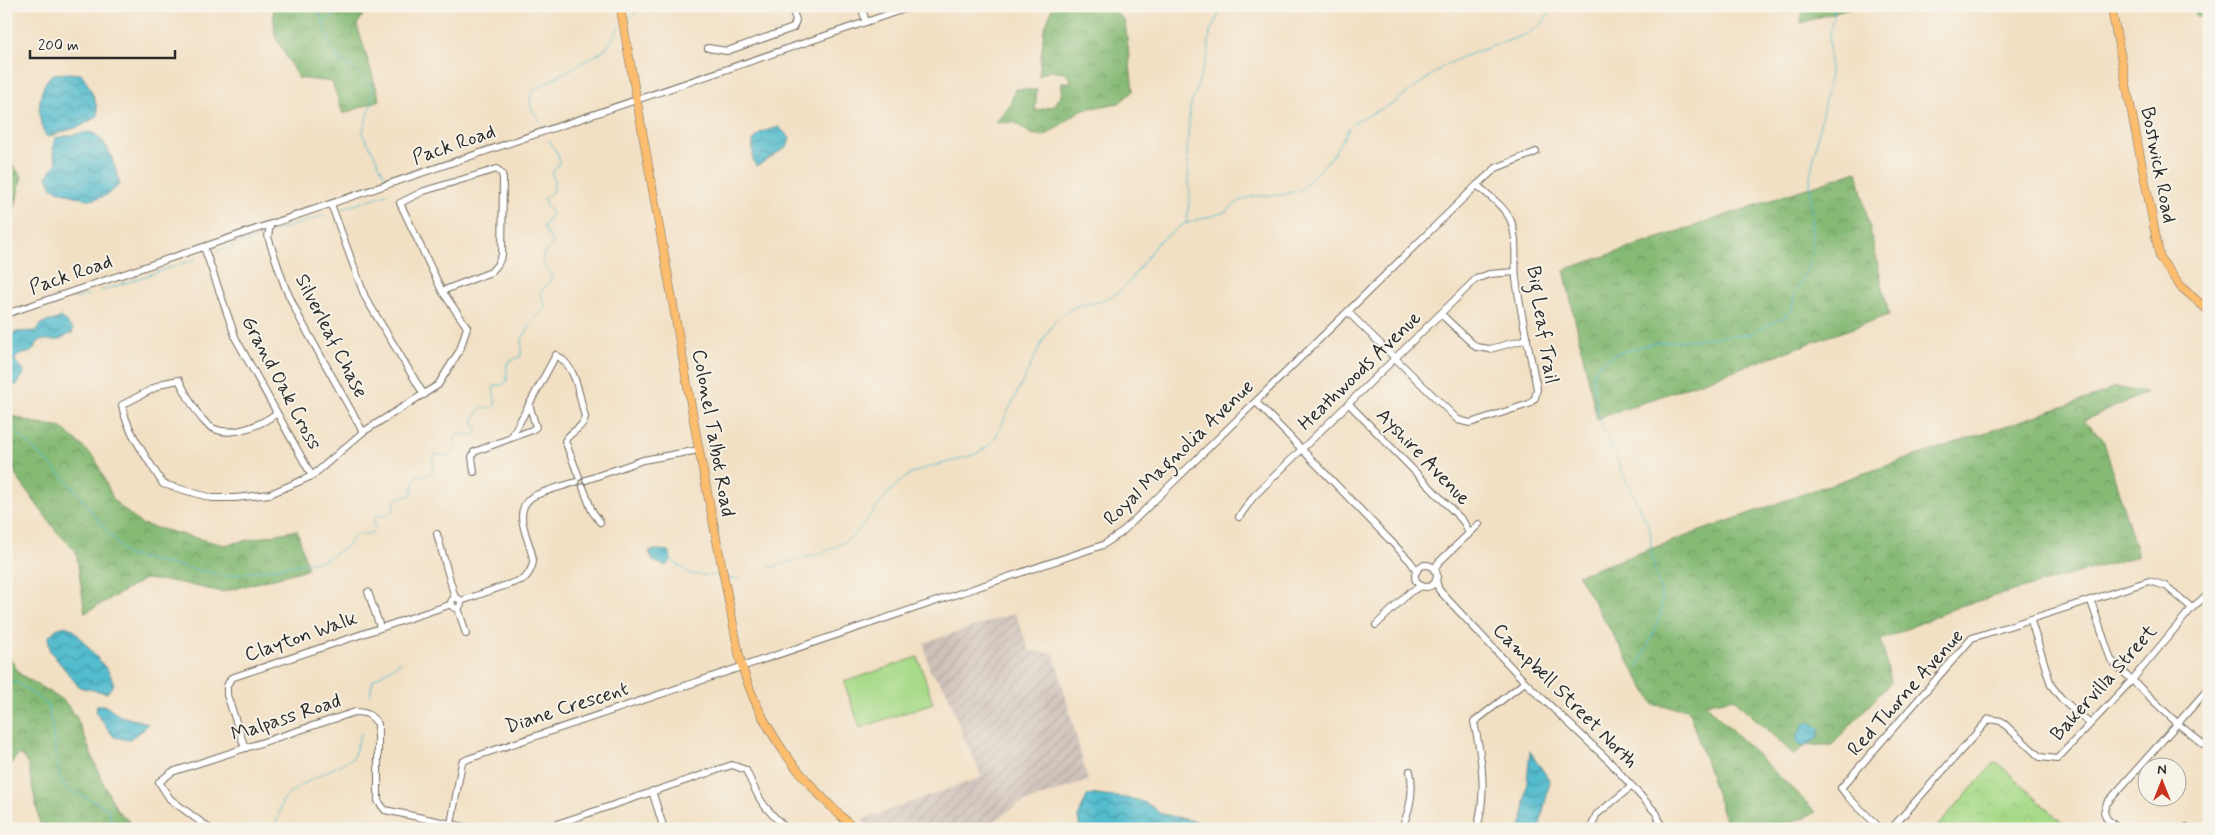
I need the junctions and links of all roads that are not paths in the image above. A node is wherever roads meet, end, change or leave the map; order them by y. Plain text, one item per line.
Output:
1 (620, 6) edge
2 (791, 6) edge
3 (861, 6) edge
4 (913, 6) edge
5 (2111, 6) edge
6 (866, 22) junction
7 (708, 48) dead end
8 (637, 100) junction
9 (1536, 152) dead end
10 (1477, 185) junction
11 (331, 204) junction
12 (270, 225) junction
13 (204, 247) junction
14 (1515, 272) junction
15 (442, 291) junction
16 (2209, 311) edge
17 (1348, 312) junction
18 (6, 314) edge
19 (1442, 314) junction
20 (1527, 339) junction
21 (1396, 359) junction
22 (424, 395) junction
23 (1256, 402) junction
24 (530, 404) junction
25 (1349, 404) junction
26 (277, 413) junction
27 (363, 432) junction
28 (511, 438) junction
29 (699, 450) junction
30 (1302, 450) junction
31 (474, 472) dead end
32 (312, 476) junction
33 (578, 480) junction
34 (586, 480) junction
35 (583, 487) junction
36 (1239, 517) dead end
37 (600, 522) dead end
38 (1465, 525) junction
39 (437, 534) dead end
40 (1468, 535) junction
41 (1426, 568) junction
42 (1416, 580) junction
43 (1436, 580) junction
44 (1426, 586) junction
45 (1439, 590) junction
46 (368, 592) dead end
47 (1410, 592) junction
48 (2209, 593) edge
49 (2091, 601) junction
50 (456, 603) junction
51 (2192, 608) junction
52 (2031, 621) junction
53 (1376, 626) dead end
54 (380, 628) junction
55 (466, 634) dead end
56 (742, 667) junction
57 (2132, 680) junction
58 (1526, 682) junction
59 (2209, 688) edge
60 (2089, 722) junction
61 (2177, 723) junction
62 (245, 748) junction
63 (2209, 749) edge
64 (1410, 771) dead end
65 (1632, 786) junction
66 (652, 791) junction
67 (451, 824) junction
68 (210, 829) edge
69 (474, 829) edge
70 (542, 829) edge
71 (664, 829) edge
72 (787, 829) edge
73 (855, 829) edge
74 (1401, 829) edge
75 (1477, 829) edge
76 (1591, 829) edge
77 (1662, 829) edge
78 (1881, 829) edge
79 (1891, 829) edge
80 (2119, 829) edge

1 - 8 main road, Colonel Talbot Road
2 - 7 street
3 - 6 street
4 - 6 street, Pack Road
5 - 16 main road, Bostwick Road
6 - 8 street, Pack Road
8 - 11 street, Pack Road
8 - 29 main road, Colonel Talbot Road
9 - 10 street, Royal Magnolia Avenue
10 - 14 street, Big Leaf Trail
10 - 17 street, Royal Magnolia Avenue
11 - 12 street, Pack Road
11 - 22 street
12 - 13 street, Pack Road
12 - 27 street, Silverleaf Chase
13 - 18 street, Pack Road
13 - 26 street, Grand Oak Cross
14 - 19 street, Heathwoods Avenue
14 - 20 street, Big Leaf Trail
15 - 15 street
15 - 22 street
17 - 21 street, Big Leaf Trail
17 - 23 street, Royal Magnolia Avenue
19 - 20 street
19 - 21 street, Heathwoods Avenue
20 - 21 street, Big Leaf Trail
21 - 25 street, Heathwoods Avenue
22 - 27 street
23 - 30 street
23 - 56 street, Royal Magnolia Avenue
24 - 28 street
24 - 28 street
24 - 33 street
25 - 30 street, Heathwoods Avenue
25 - 38 street, Ayshire Avenue
26 - 32 street, Grand Oak Cross
26 - 32 street
27 - 32 street
28 - 31 street
29 - 34 street
29 - 56 main road, Colonel Talbot Road
30 - 36 street, Heathwoods Avenue
30 - 41 street
33 - 34 street
33 - 35 street
33 - 50 street, Clayton Walk
34 - 35 street
35 - 37 street
38 - 40 street, Ayshire Avenue
38 - 40 street, Ayshire Avenue
39 - 50 street
40 - 41 street, Ayshire Avenue
41 - 42 street
41 - 43 street, Campbell Street North
42 - 44 street
42 - 47 street
43 - 44 street
43 - 45 street, Campbell Street North
44 - 45 street, Campbell Street North
44 - 47 street
45 - 58 street, Campbell Street North
46 - 54 street
47 - 53 street
48 - 51 street, Bakervilla Street
49 - 51 street, Red Thorne Avenue
49 - 52 street, Red Thorne Avenue
49 - 57 street
50 - 54 street, Clayton Walk
50 - 55 street
51 - 57 street, Bakervilla Street
52 - 60 street
52 - 78 street, Red Thorne Avenue
54 - 62 street, Clayton Walk
56 - 67 street, Diane Crescent
56 - 73 main road, Colonel Talbot Road
57 - 60 street, Bakervilla Street
57 - 61 street
58 - 65 street, Campbell Street North
58 - 75 street
59 - 61 street
60 - 79 street, Bakervilla Street
61 - 63 street
61 - 80 street
62 - 67 street, Malpass Road
62 - 68 street, Malpass Road
64 - 74 street
65 - 76 street
65 - 77 street, Campbell Street North
66 - 70 street
66 - 71 street
66 - 72 street
67 - 69 street, Malpass Road

